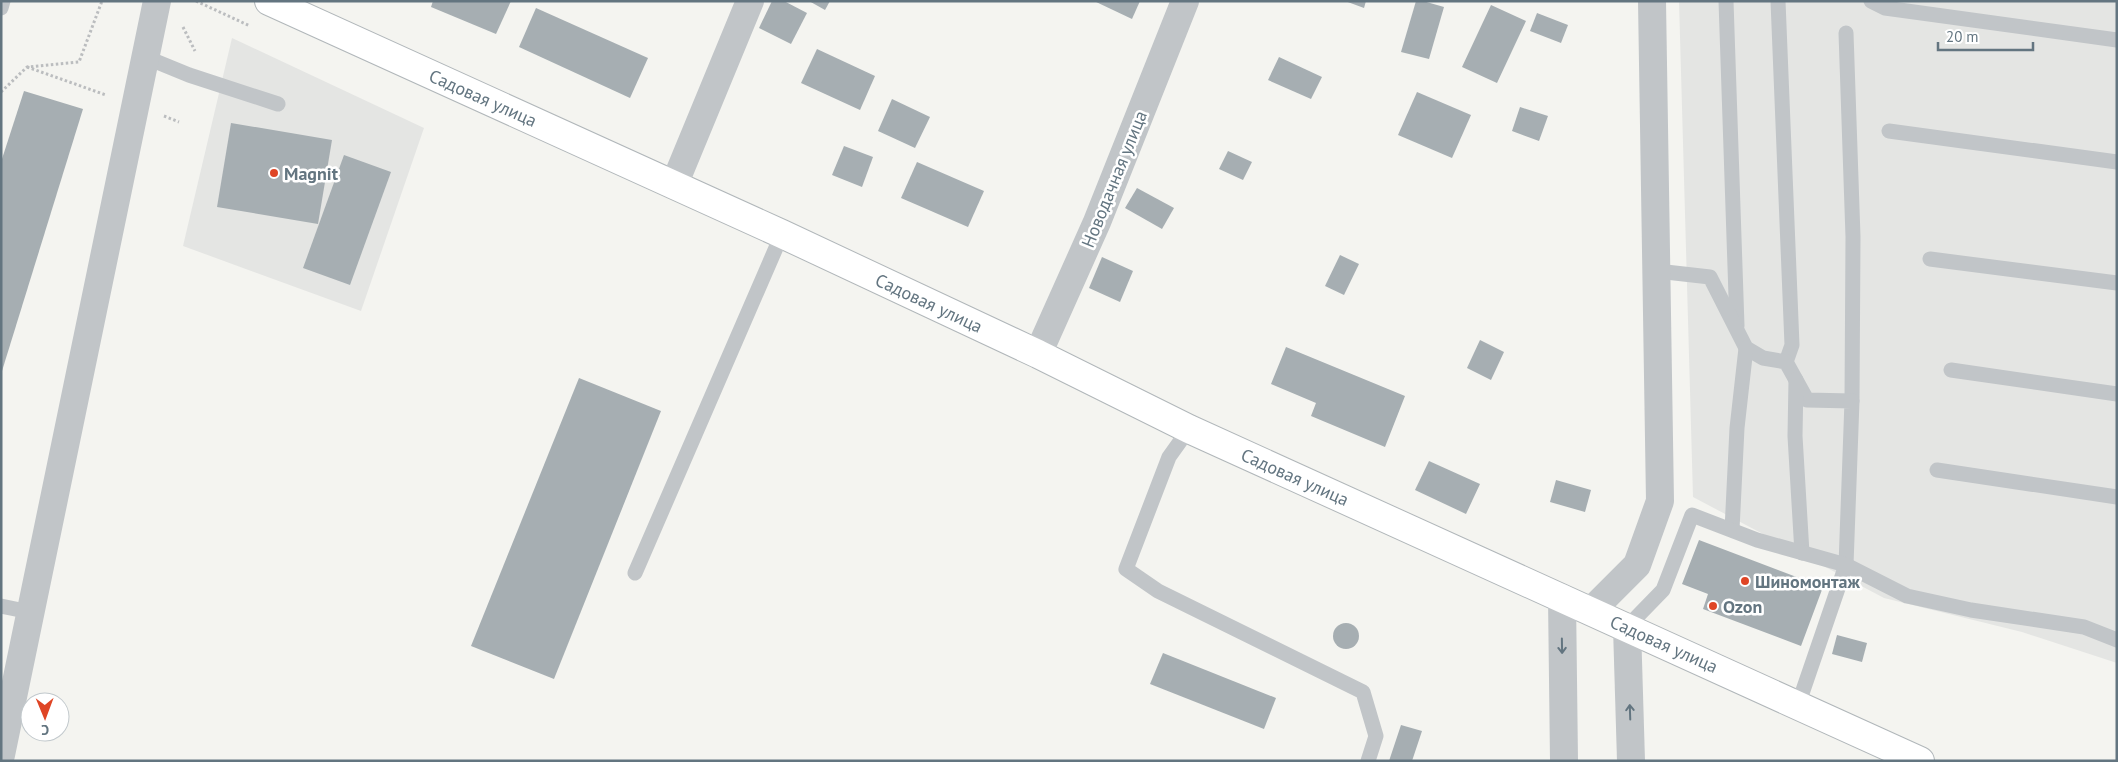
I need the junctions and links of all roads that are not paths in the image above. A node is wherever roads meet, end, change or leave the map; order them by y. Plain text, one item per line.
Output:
1 (3, 1) edge
2 (157, 1) edge
3 (750, 1) edge
4 (1185, 1) edge
5 (1652, 1) edge
6 (1726, 1) edge
7 (1778, 1) edge
8 (1871, 1) edge
9 (286, 5) edge
10 (1, 8) edge
11 (1846, 32) dead end
12 (2117, 40) edge
13 (145, 57) junction
14 (278, 104) dead end
15 (1889, 131) dead end
16 (2117, 162) edge
17 (674, 185) junction
18 (782, 234) junction
19 (1930, 259) dead end
20 (1657, 271) junction
21 (2117, 284) edge
22 (1738, 332) junction
23 (1746, 348) junction
24 (1038, 354) junction
25 (1786, 362) junction
26 (1951, 370) dead end
27 (1796, 380) junction
28 (2117, 394) edge
29 (1852, 401) junction
30 (1189, 429) junction
31 (1937, 470) dead end
32 (2117, 498) edge
33 (1732, 530) junction
34 (1802, 553) junction
35 (1846, 565) junction
36 (635, 573) dead end
37 (1562, 598) junction
38 (1, 606) edge
39 (1591, 611) junction
40 (30, 612) junction
41 (1627, 627) junction
42 (2117, 640) edge
43 (1798, 705) junction
44 (1, 755) edge
45 (1368, 761) edge
46 (1564, 761) edge
47 (1631, 761) edge
48 (1920, 761) edge

1 - 10 lane
2 - 13 street
3 - 17 street
4 - 24 street, Новодачная улица
5 - 20 street
6 - 22 lane
7 - 25 lane
8 - 12 lane
9 - 17 street, Садовая улица
11 - 29 lane
13 - 14 lane
13 - 40 street
15 - 16 lane
17 - 18 street, Садовая улица
18 - 24 street, Садовая улица
18 - 36 lane
19 - 21 lane
20 - 22 lane
20 - 39 street
22 - 23 lane
23 - 25 lane
23 - 33 lane
24 - 30 street, Садовая улица
25 - 27 lane
26 - 28 lane
27 - 29 lane
27 - 34 lane
29 - 35 lane
30 - 37 street, Садовая улица
30 - 45 lane
31 - 32 lane
33 - 34 lane
33 - 41 lane
34 - 35 lane
35 - 42 lane
35 - 43 lane
37 - 39 street, Садовая улица
37 -> 46 street
38 - 40 lane
39 - 41 street, Садовая улица
40 - 44 street
41 - 43 street, Садовая улица
47 -> 41 street
43 - 48 street, Садовая улица

